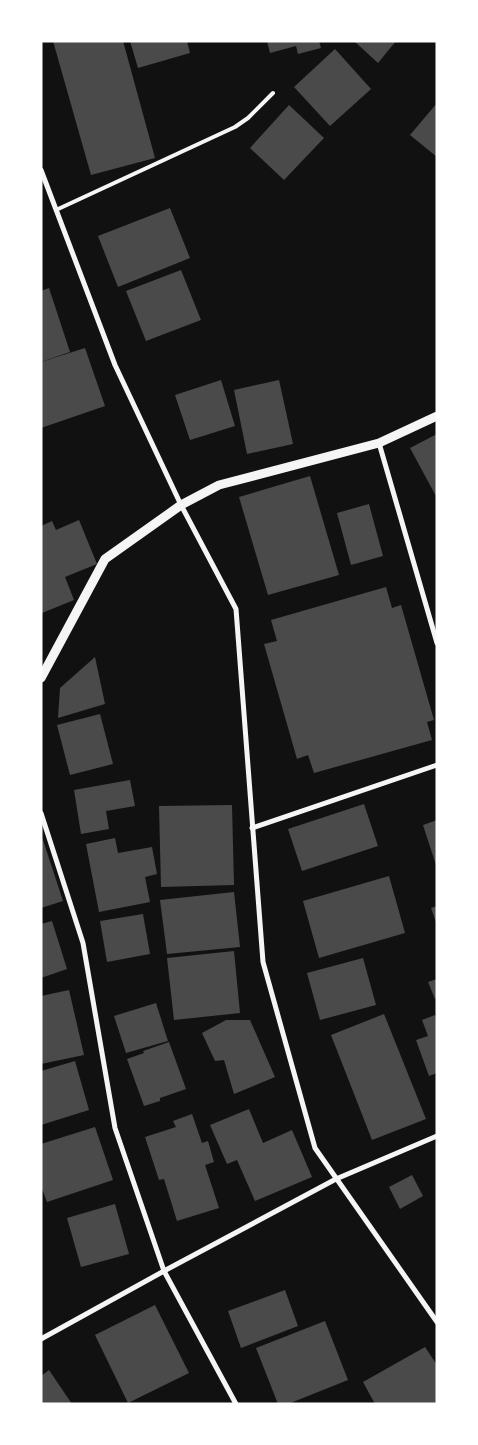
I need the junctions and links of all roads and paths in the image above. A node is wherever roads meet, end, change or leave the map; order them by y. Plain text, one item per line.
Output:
1 (273, 93) dead end
2 (41, 170) edge
3 (56, 210) junction
4 (437, 416) edge
5 (379, 443) junction
6 (182, 505) junction
7 (437, 643) edge
8 (41, 678) edge
9 (437, 765) edge
10 (41, 812) edge
11 (252, 828) junction
12 (437, 1136) edge
13 (336, 1179) junction
14 (164, 1270) junction
15 (437, 1322) edge
16 (41, 1339) edge
17 (236, 1404) edge

1 - 3 lane
2 - 3 street
3 - 6 street
4 - 5 street
5 - 6 street
5 - 7 street
6 - 8 street
6 - 11 street
9 - 11 street
10 - 14 street
11 - 13 street
12 - 13 street
13 - 14 street
13 - 15 street
14 - 16 street
14 - 17 street

